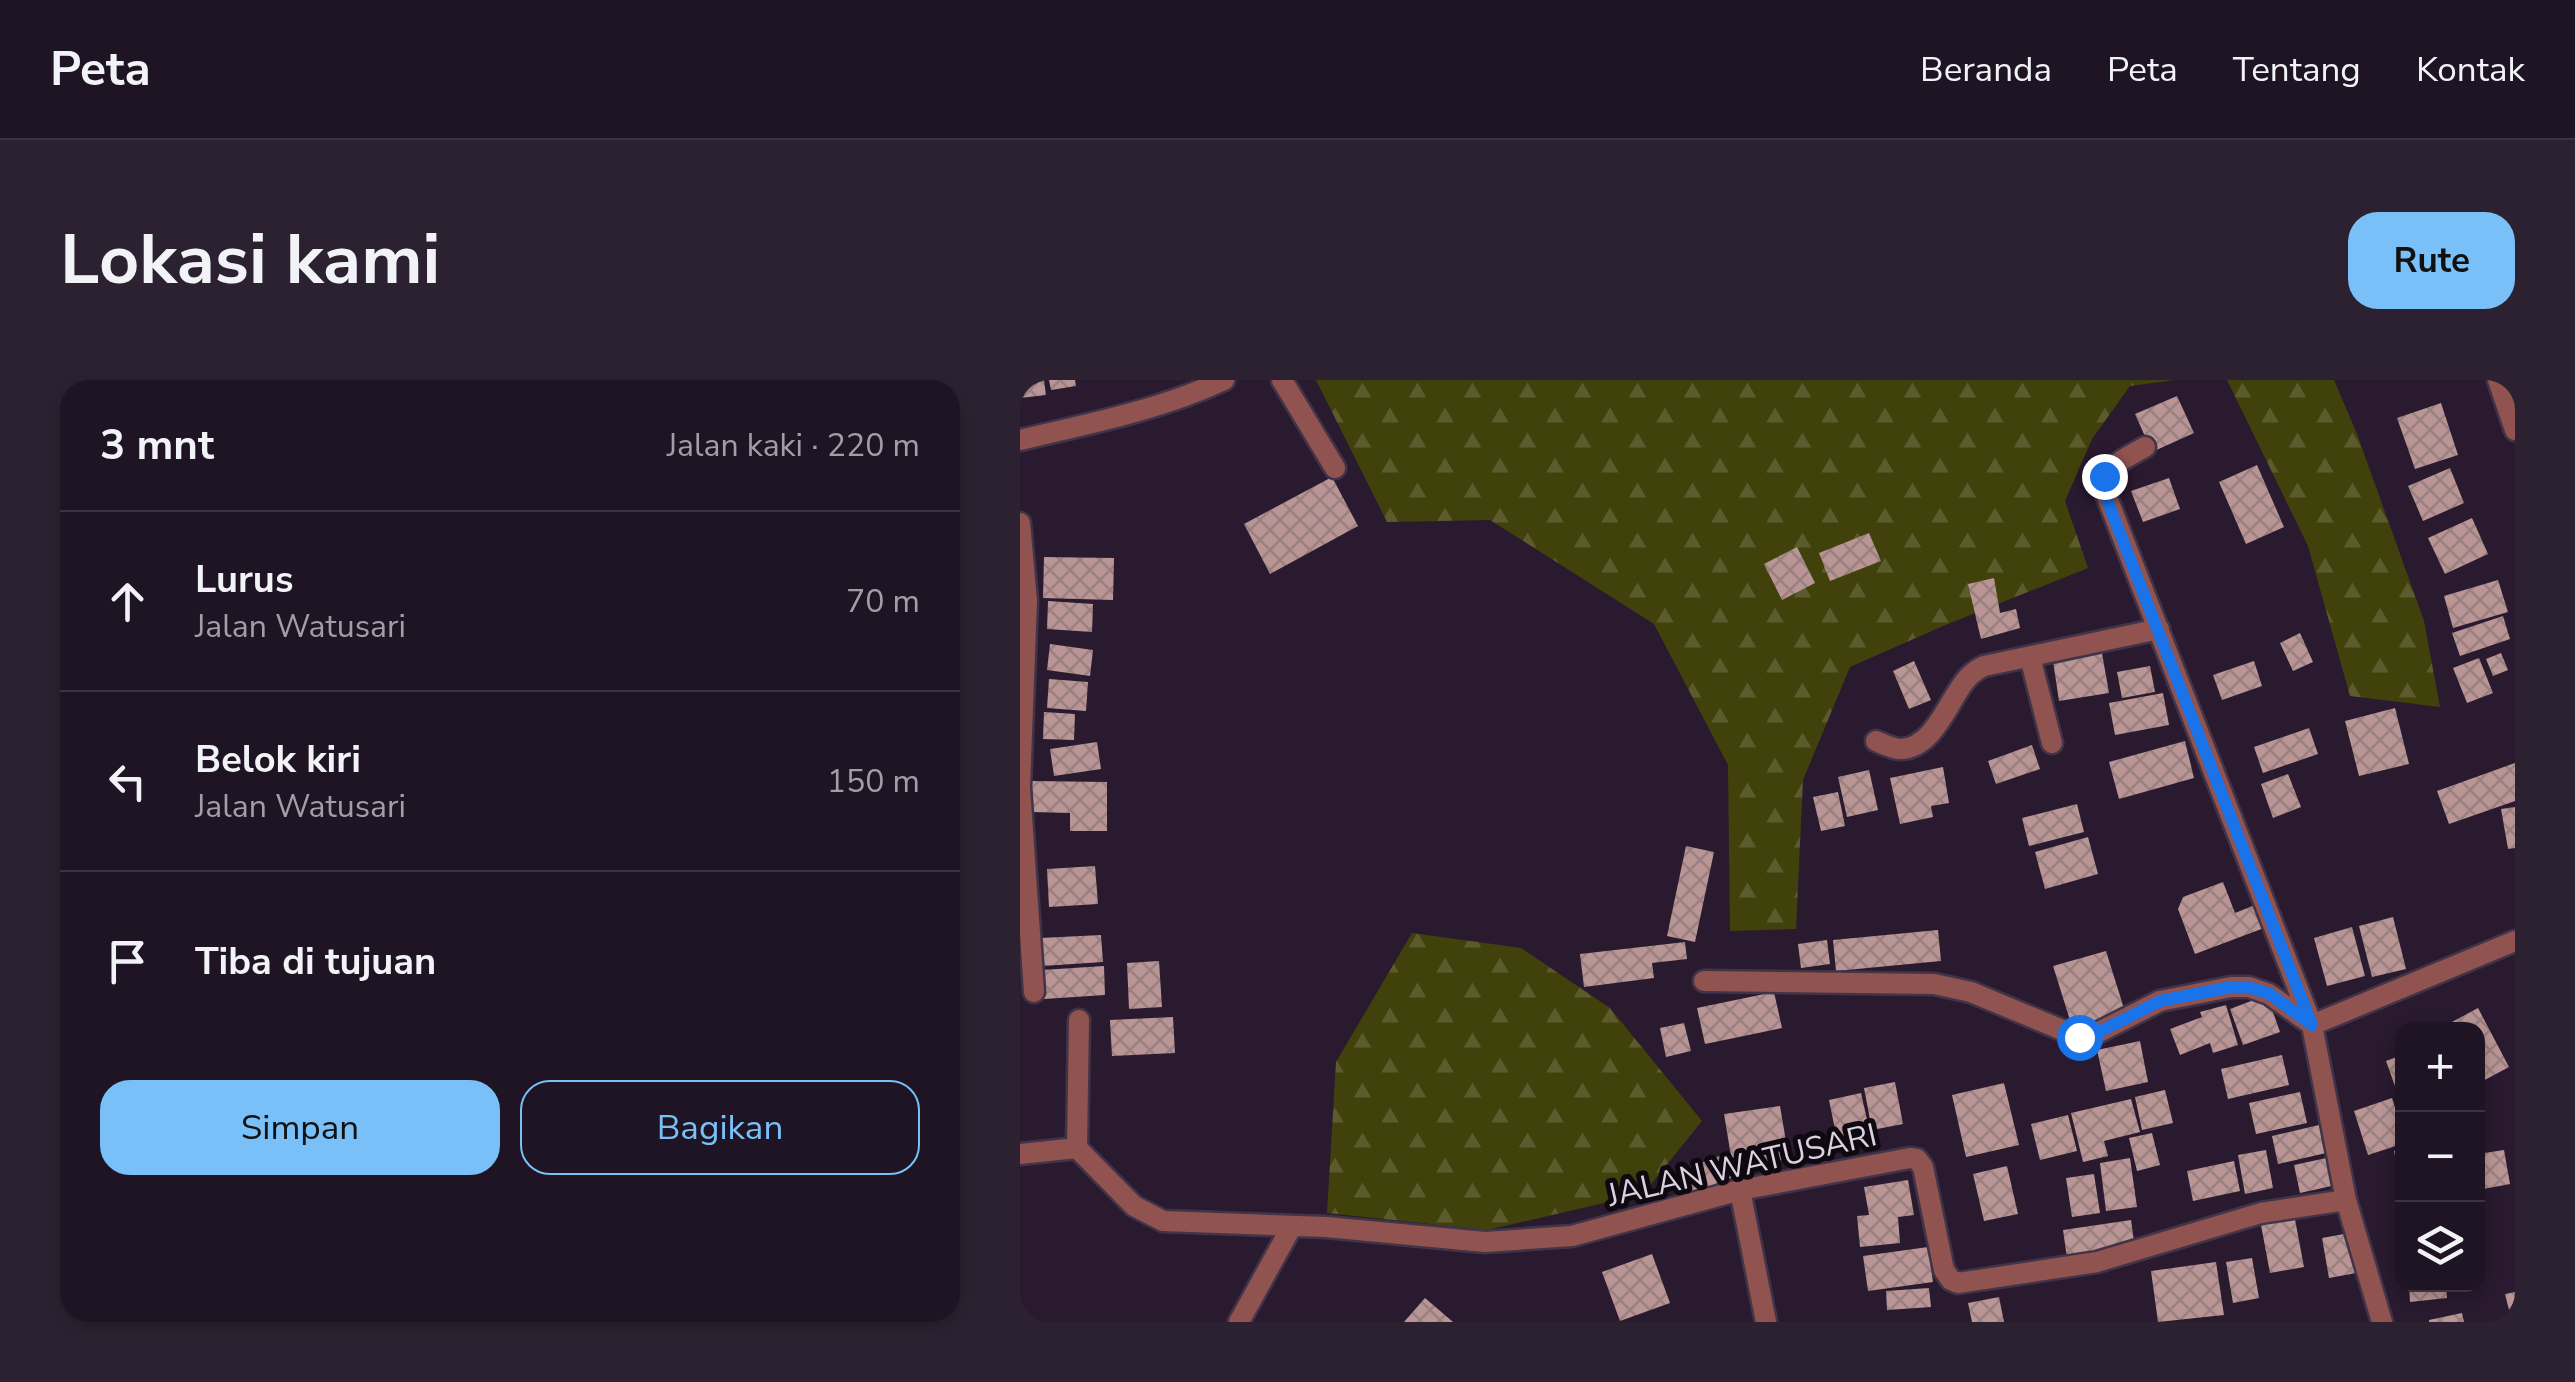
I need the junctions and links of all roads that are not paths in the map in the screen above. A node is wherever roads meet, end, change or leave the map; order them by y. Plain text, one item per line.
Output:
1 (1224, 380) edge
2 (1282, 380) edge
3 (2498, 380) edge
4 (2513, 418) edge
5 (1020, 440) edge
6 (2145, 446) dead end
7 (1336, 468) dead end
8 (1020, 523) edge
9 (2159, 629) junction
10 (2030, 657) junction
11 (1876, 742) dead end
12 (2052, 744) dead end
13 (1024, 912) edge
14 (2515, 941) edge
15 (1704, 981) dead end
16 (1034, 992) dead end
17 (1079, 1020) dead end
18 (2312, 1025) junction
19 (1077, 1148) junction
20 (1020, 1154) edge
21 (1740, 1190) junction
22 (2346, 1200) junction
23 (1292, 1226) junction
24 (1239, 1322) edge
25 (1766, 1322) edge
26 (2382, 1322) edge

1 - 5 street
2 - 7 street
3 - 4 street
6 - 9 street
8 - 13 street
9 - 10 street
9 - 18 street
10 - 11 street
10 - 12 street
13 - 16 street
14 - 18 street
15 - 18 street
17 - 19 street
18 - 22 street
19 - 20 street
19 - 23 street, JALAN WATUSARI
21 - 22 street, JALAN WATUSARI
21 - 23 street, JALAN WATUSARI
21 - 25 street
22 - 26 street
23 - 24 street

